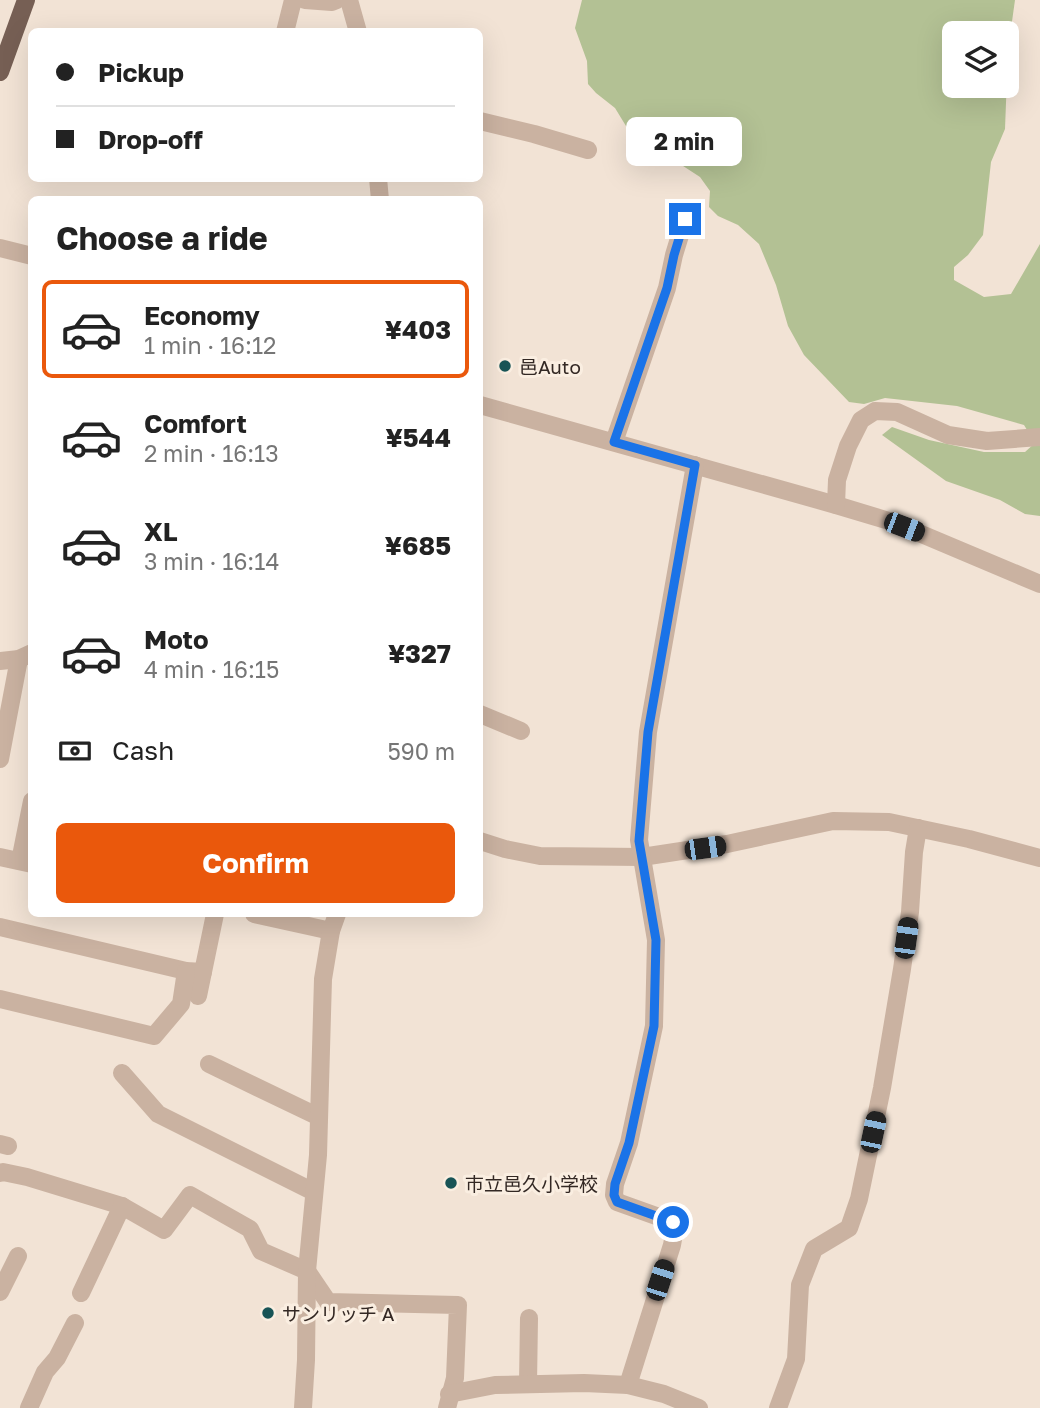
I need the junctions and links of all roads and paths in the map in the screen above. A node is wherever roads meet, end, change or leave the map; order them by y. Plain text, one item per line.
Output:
1 (26, 0) edge
2 (293, 0) edge
3 (305, 0) edge
4 (337, 0) edge
5 (349, 0) edge
6 (286, 28) edge
7 (357, 28) edge
8 (0, 72) edge
9 (483, 122) edge
10 (588, 150) dead end
11 (685, 219) dead end
12 (0, 248) edge
13 (28, 255) edge
14 (483, 406) edge
15 (1040, 437) edge
16 (614, 442) junction
17 (695, 465) junction
18 (836, 505) junction
19 (1040, 584) edge
20 (25, 656) edge
21 (0, 661) edge
22 (483, 715) edge
23 (521, 731) dead end
24 (0, 759) edge
25 (918, 828) junction
26 (28, 842) edge
27 (483, 842) edge
28 (0, 857) edge
29 (642, 857) junction
30 (1040, 858) edge
31 (26, 862) edge
32 (214, 917) edge
33 (284, 917) edge
34 (334, 922) edge
35 (0, 927) edge
36 (195, 971) junction
37 (198, 996) dead end
38 (0, 999) edge
39 (209, 1064) dead end
40 (122, 1073) dead end
41 (319, 1117) junction
42 (0, 1173) edge
43 (314, 1192) junction
44 (122, 1206) junction
45 (18, 1256) dead end
46 (307, 1271) junction
47 (0, 1292) edge
48 (82, 1293) dead end
49 (528, 1318) dead end
50 (75, 1322) dead end
51 (528, 1384) junction
52 (628, 1385) junction
53 (448, 1401) edge
54 (29, 1408) edge
55 (303, 1408) edge
56 (699, 1408) edge
57 (778, 1408) edge

1 - 8 main road
2 - 6 street
3 - 4 street
5 - 7 street
9 - 10 street
11 - 16 street
12 - 13 street
14 - 16 street
15 - 18 street
16 - 17 street
17 - 18 street
17 - 29 street
18 - 19 street
20 - 21 street
20 - 24 street
22 - 23 street
25 - 29 street
25 - 30 street
25 - 57 street
26 - 31 street
27 - 29 street
28 - 31 street
29 - 52 street
32 - 36 street
33 - 34 street
34 - 41 street
35 - 36 street
36 - 37 street
36 - 38 street
39 - 41 street
40 - 43 street
41 - 43 street
42 - 44 street
43 - 46 street
44 - 46 street
44 - 48 street
45 - 47 street
46 - 53 street
46 - 55 street
49 - 51 street
50 - 54 street
51 - 52 street
51 - 53 street
52 - 56 street

